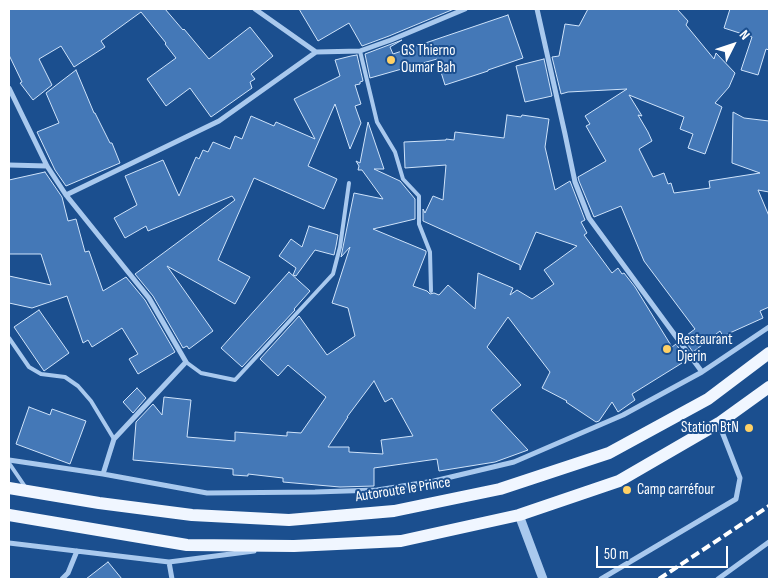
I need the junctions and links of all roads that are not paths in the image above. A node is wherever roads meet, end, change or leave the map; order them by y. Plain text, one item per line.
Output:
1 (255, 9) edge
2 (465, 9) edge
3 (537, 9) edge
4 (360, 51) junction
5 (316, 52) junction
6 (9, 88) edge
7 (9, 165) edge
8 (48, 166) junction
9 (349, 183) dead end
10 (66, 194) junction
11 (431, 291) dead end
12 (769, 327) edge
13 (9, 338) edge
14 (769, 353) edge
15 (186, 362) junction
16 (702, 372) junction
17 (769, 388) edge
18 (719, 423) junction
19 (114, 439) junction
20 (9, 461) edge
21 (103, 474) junction
22 (9, 488) edge
23 (28, 492) junction
24 (9, 515) edge
25 (519, 515) junction
26 (769, 542) edge
27 (9, 543) edge
28 (294, 546) junction
29 (76, 551) junction
30 (169, 562) junction
31 (62, 579) edge
32 (172, 579) edge
33 (543, 579) edge
34 (600, 579) edge
35 (718, 579) edge

1 - 5 street
2 - 4 street
3 - 16 street
4 - 5 street
4 - 11 lane
5 - 10 street
6 - 8 street
7 - 8 street
8 - 10 street
9 - 15 lane
10 - 15 street
12 - 16 street
13 - 19 lane
14 - 23 main road, Autoroute le Prince
15 - 19 street
16 - 21 street
17 - 18 main road
18 - 25 main road
18 - 34 street
19 - 21 street
20 - 21 street
20 - 23 lane
22 - 23 main road, Autoroute le Prince
24 - 28 main road
25 - 28 main road
25 - 33 street
26 - 35 street
27 - 29 street
28 - 30 street
29 - 30 street
29 - 31 street
30 - 32 street

